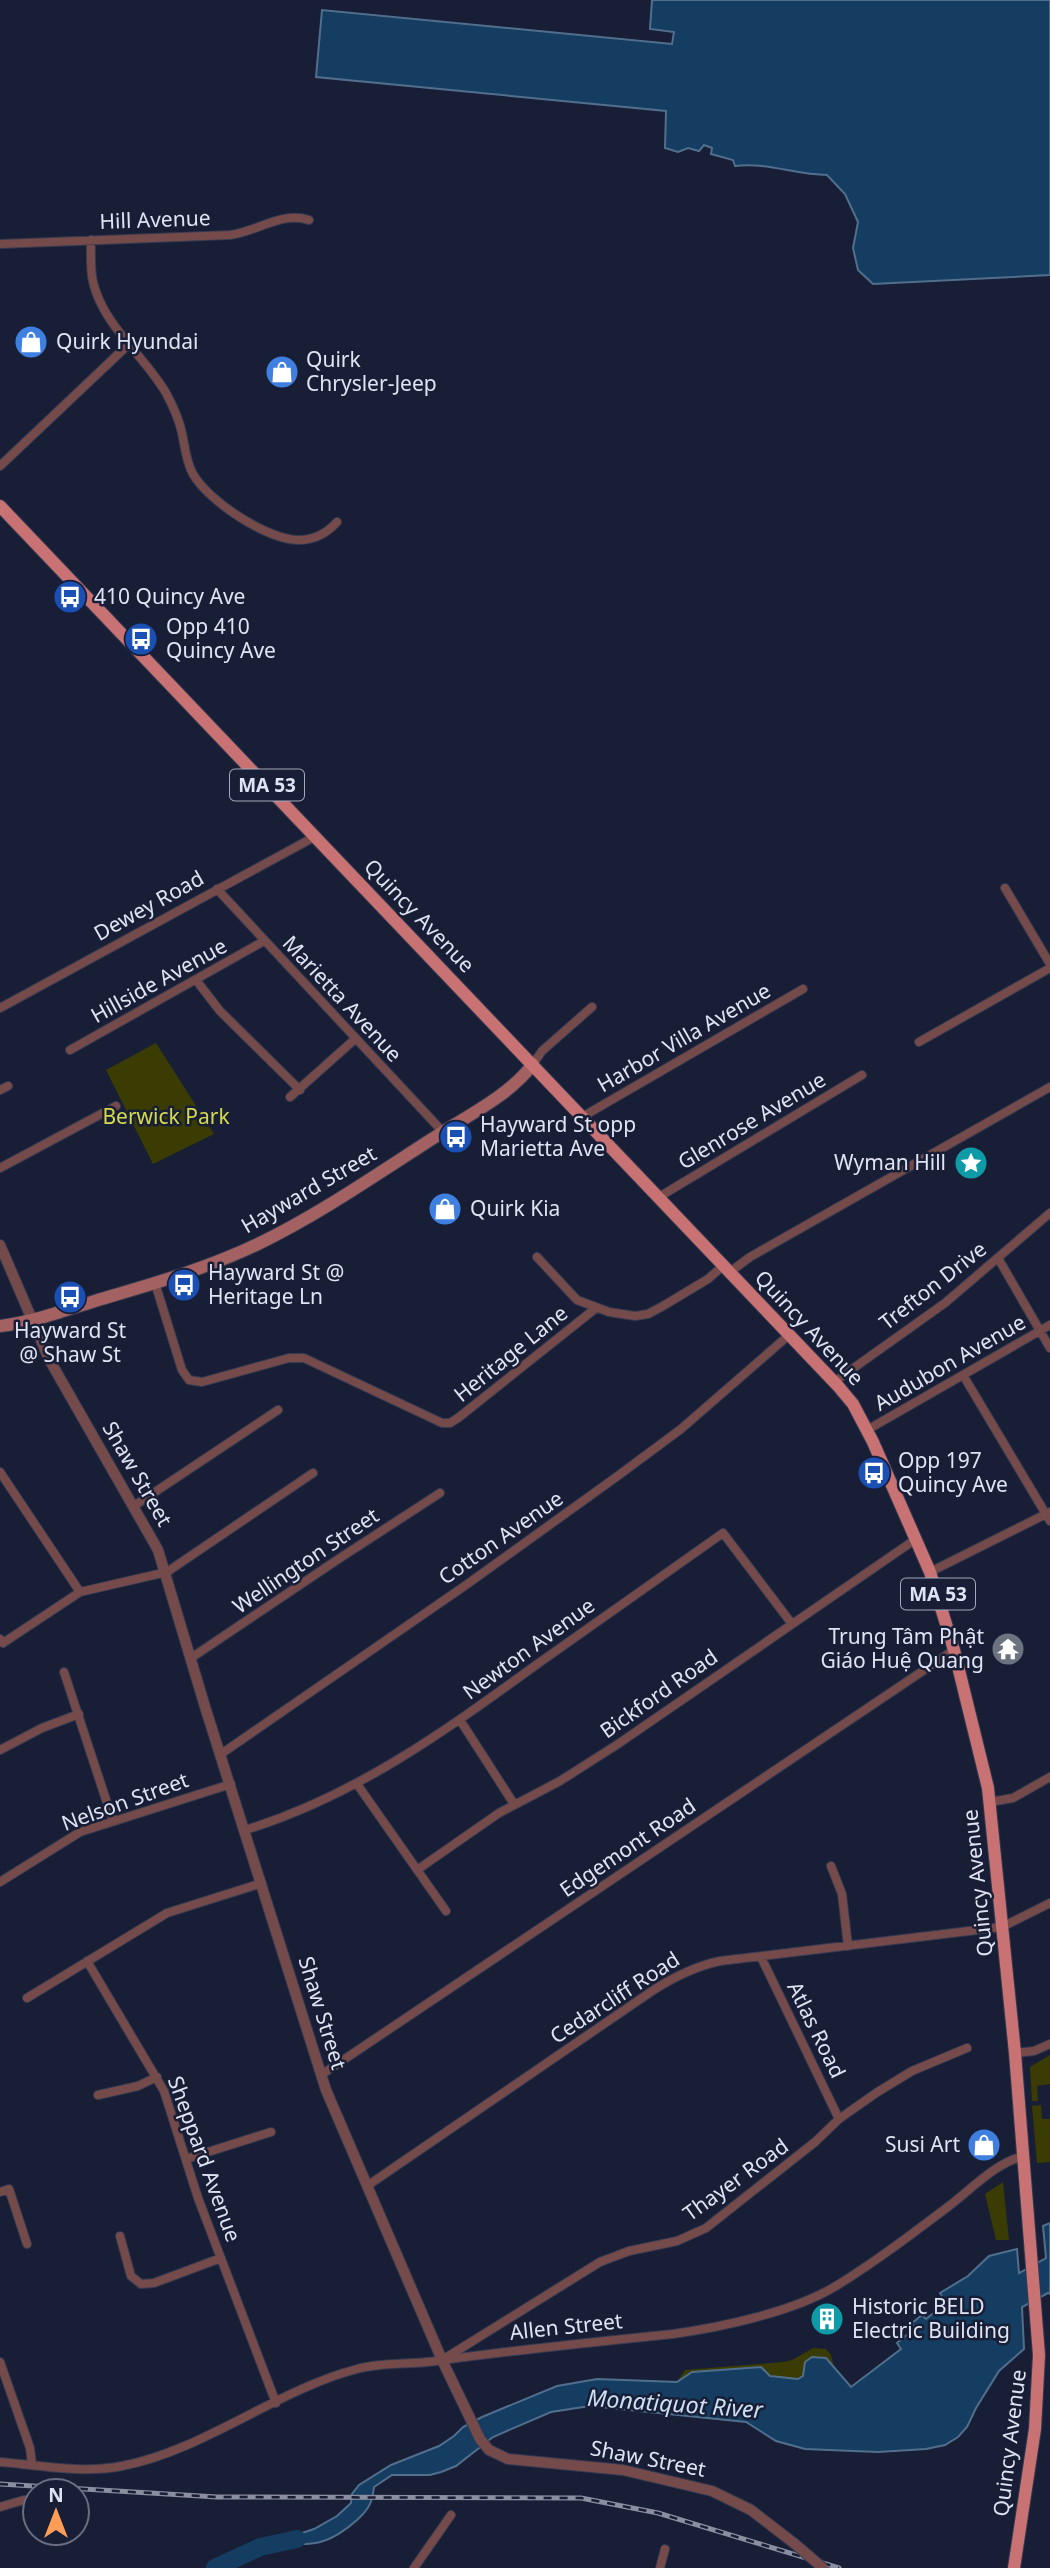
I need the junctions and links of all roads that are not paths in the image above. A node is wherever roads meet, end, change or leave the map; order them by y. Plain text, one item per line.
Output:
1 (309, 220) dead end
2 (91, 240) junction
3 (0, 244) edge
4 (129, 344) junction
5 (0, 466) edge
6 (0, 506) edge
7 (337, 522) dead end
8 (316, 836) junction
9 (1005, 888) dead end
10 (217, 889) junction
11 (264, 941) junction
12 (1050, 966) edge
13 (196, 980) junction
14 (803, 989) dead end
15 (592, 1007) dead end
16 (0, 1008) edge
17 (355, 1039) junction
18 (919, 1042) dead end
19 (70, 1050) dead end
20 (533, 1064) junction
21 (862, 1075) dead end
22 (1050, 1087) edge
23 (300, 1090) junction
24 (290, 1097) dead end
25 (117, 1106) dead end
26 (582, 1117) junction
27 (443, 1132) junction
28 (0, 1168) edge
29 (659, 1197) junction
30 (1050, 1213) edge
31 (0, 1245) edge
32 (537, 1257) dead end
33 (998, 1258) junction
34 (727, 1269) junction
35 (155, 1283) junction
36 (596, 1308) junction
37 (31, 1320) junction
38 (1050, 1325) edge
39 (0, 1326) edge
40 (1040, 1331) junction
41 (789, 1335) junction
42 (1050, 1348) edge
43 (963, 1375) junction
44 (834, 1382) junction
45 (278, 1410) dead end
46 (867, 1430) junction
47 (0, 1472) edge
48 (313, 1473) dead end
49 (440, 1493) dead end
50 (134, 1506) junction
51 (1049, 1515) edge
52 (916, 1539) junction
53 (166, 1572) junction
54 (930, 1572) junction
55 (80, 1592) junction
56 (792, 1624) junction
57 (0, 1639) edge
58 (954, 1650) junction
59 (191, 1658) junction
60 (64, 1672) dead end
61 (79, 1714) junction
62 (460, 1720) junction
63 (0, 1750) edge
64 (221, 1754) junction
65 (1050, 1777) edge
66 (231, 1784) junction
67 (357, 1784) junction
68 (990, 1801) junction
69 (514, 1804) junction
70 (113, 1821) junction
71 (245, 1830) junction
72 (831, 1866) dead end
73 (417, 1870) junction
74 (0, 1882) edge
75 (262, 1883) junction
76 (1050, 1903) edge
77 (446, 1911) dead end
78 (1002, 1927) junction
79 (848, 1946) junction
80 (761, 1957) junction
81 (87, 1961) junction
82 (27, 1998) dead end
83 (1050, 2044) edge
84 (967, 2048) dead end
85 (1015, 2053) junction
86 (321, 2075) junction
87 (157, 2077) junction
88 (97, 2095) dead end
89 (839, 2119) junction
90 (271, 2133) dead end
91 (1023, 2157) junction
92 (186, 2159) junction
93 (367, 2186) junction
94 (0, 2192) edge
95 (120, 2236) dead end
96 (27, 2244) dead end
97 (221, 2258) junction
98 (442, 2360) junction
99 (0, 2362) edge
100 (276, 2403) junction
101 (0, 2462) edge
102 (32, 2464) junction
103 (21, 2501) edge
104 (0, 2507) edge
105 (451, 2515) dead end
106 (665, 2549) dead end
107 (414, 2568) edge
108 (660, 2568) edge
109 (822, 2568) edge
110 (1014, 2568) edge

1 - 2 street, Hill Avenue
2 - 3 street, Hill Avenue
2 - 4 street
4 - 5 street
4 - 7 street
6 - 8 main road, Quincy Avenue / MA 53
8 - 10 street, Dewey Road
8 - 20 main road, Quincy Avenue / MA 53
9 - 12 street
10 - 11 street, Marietta Avenue
10 - 16 street, Dewey Road
11 - 13 street, Hillside Avenue
11 - 17 street, Marietta Avenue
12 - 18 street
13 - 19 street, Hillside Avenue
13 - 23 street
14 - 26 street, Harbor Villa Avenue
15 - 20 street
17 - 23 street
17 - 27 street, Marietta Avenue
20 - 26 main road, Quincy Avenue / MA 53
20 - 27 main road, Hayward Street
21 - 29 street, Glenrose Avenue
22 - 34 street
23 - 24 street
25 - 28 street
26 - 29 main road, Quincy Avenue / MA 53
27 - 35 main road, Hayward Street
29 - 34 main road, Quincy Avenue / MA 53
30 - 33 street, Trefton Drive
31 - 37 street, Shaw Street
32 - 36 street
33 - 40 street
33 - 44 street, Trefton Drive
34 - 36 street
34 - 41 main road, Quincy Avenue / MA 53
35 - 36 street, Heritage Lane
35 - 37 main road, Hayward Street
37 - 39 main road, Hayward Street
37 - 50 street, Shaw Street
38 - 40 street, Audubon Avenue
40 - 42 street
40 - 43 street, Audubon Avenue
41 - 44 main road, Quincy Avenue / MA 53
41 - 64 street, Cotton Avenue
43 - 46 street, Audubon Avenue
43 - 51 street
44 - 46 main road, Quincy Avenue / MA 53
45 - 50 street
46 - 52 main road, Quincy Avenue / MA 53
47 - 55 street
48 - 53 street
49 - 59 street, Wellington Street
50 - 53 street, Shaw Street
51 - 54 street
52 - 54 main road, Quincy Avenue / MA 53
52 - 56 street, Bickford Road
53 - 55 street
53 - 59 street, Shaw Street
54 - 58 main road, Quincy Avenue / MA 53
55 - 57 street
56 - 62 street, Newton Avenue
56 - 69 street, Bickford Road
58 - 68 main road, Quincy Avenue / MA 53
58 - 86 street, Edgemont Road
59 - 64 street, Shaw Street
60 - 61 street
61 - 63 street
61 - 70 street
62 - 67 street, Newton Avenue
62 - 69 street
64 - 66 street, Shaw Street
65 - 68 street
66 - 70 street, Nelson Street
66 - 71 street, Shaw Street
67 - 71 street, Newton Avenue
67 - 73 street
68 - 78 main road, Quincy Avenue / MA 53
69 - 73 street, Bickford Road
70 - 74 street, Nelson Street
71 - 75 street, Shaw Street
72 - 79 street
73 - 77 street
75 - 81 street
75 - 86 street, Shaw Street
76 - 78 street, Cedarcliff Road
78 - 79 street, Cedarcliff Road
78 - 85 main road, Quincy Avenue / MA 53
79 - 80 street, Cedarcliff Road
80 - 89 street, Atlas Road
80 - 93 street, Cedarcliff Road
81 - 82 street
81 - 87 street, Sheppard Avenue
83 - 85 street
84 - 89 street, Thayer Road
85 - 91 main road, Quincy Avenue / MA 53
86 - 93 street, Shaw Street
87 - 88 street
87 - 92 street, Sheppard Avenue
89 - 98 street, Thayer Road
90 - 92 street
91 - 98 street, Allen Street
91 - 110 main road, Quincy Avenue / MA 53
92 - 97 street, Sheppard Avenue
93 - 98 street, Shaw Street
94 - 96 street
95 - 97 street
97 - 100 street, Sheppard Avenue
98 - 100 street, Allen Street
98 - 109 street, Shaw Street, bridge
99 - 102 street
100 - 102 street, Allen Street
101 - 102 street, Allen Street
103 - 104 street
105 - 107 street
106 - 108 street

